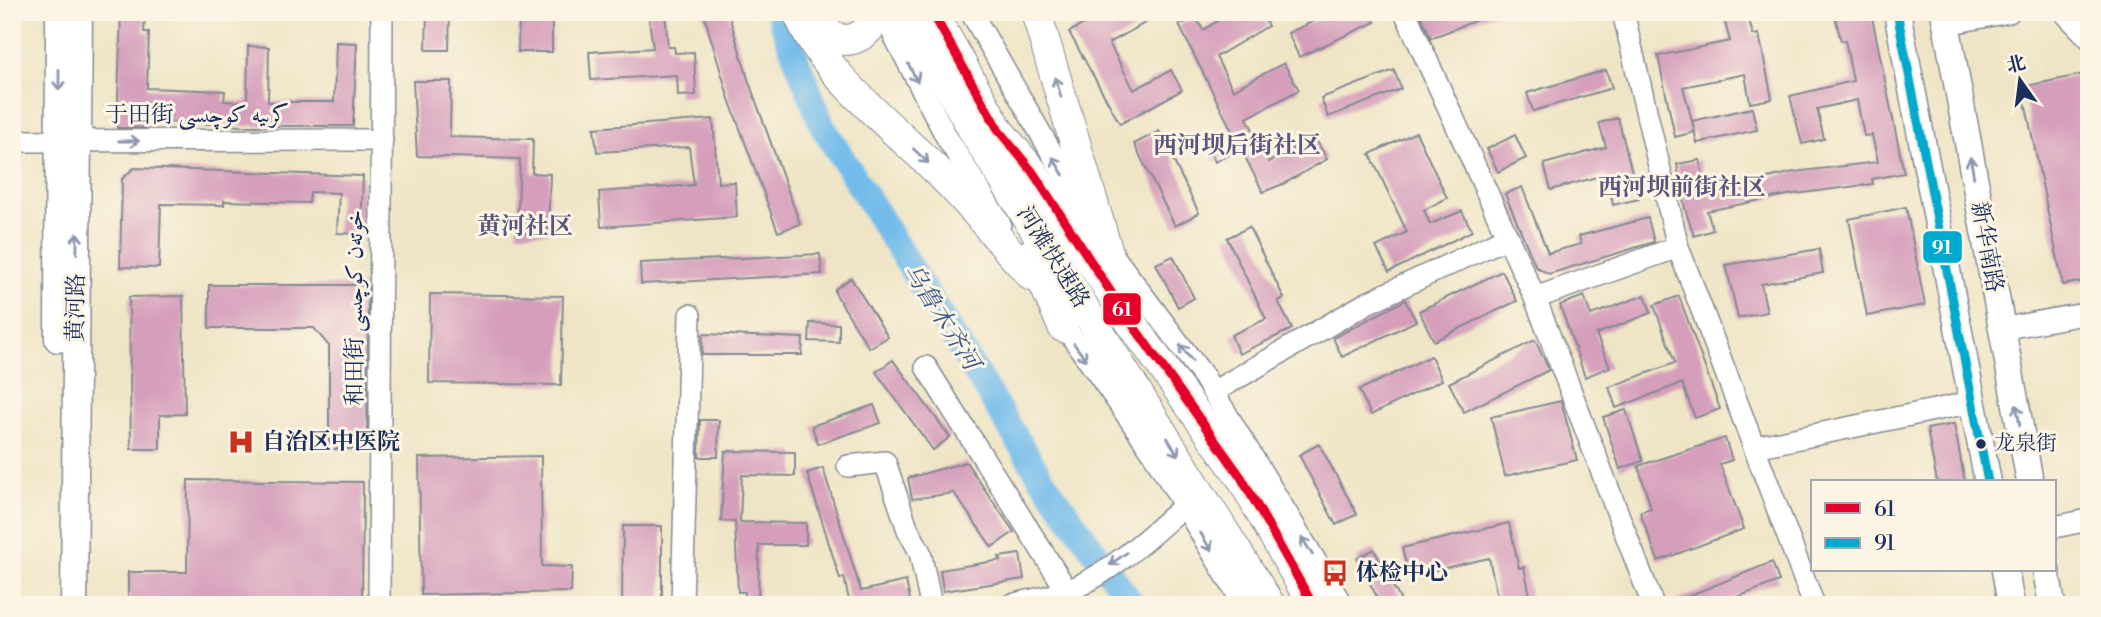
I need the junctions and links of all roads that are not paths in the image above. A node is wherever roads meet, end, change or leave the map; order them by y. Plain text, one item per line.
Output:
1 (59, 12) edge
2 (79, 12) edge
3 (382, 12) edge
4 (798, 12) edge
5 (814, 12) edge
6 (880, 12) edge
7 (907, 12) edge
8 (932, 12) edge
9 (971, 12) edge
10 (1036, 12) edge
11 (1405, 12) edge
12 (1623, 12) edge
13 (1897, 12) edge
14 (2009, 12) edge
15 (2064, 12) edge
16 (1945, 18) edge
17 (2089, 38) edge
18 (382, 140) junction
19 (12, 141) edge
20 (68, 141) junction
21 (988, 154) junction
22 (1508, 237) junction
23 (1105, 245) junction
24 (1678, 247) junction
25 (1032, 276) junction
26 (1535, 298) junction
27 (2089, 313) edge
28 (690, 315) dead end
29 (1127, 317) junction
30 (1063, 327) junction
31 (2001, 329) junction
32 (926, 367) dead end
33 (1213, 392) junction
34 (1973, 402) junction
35 (1755, 447) junction
36 (848, 466) dead end
37 (1988, 480) edge
38 (2030, 480) edge
39 (1184, 506) junction
40 (2089, 520) edge
41 (2056, 527) edge
42 (2005, 572) edge
43 (2046, 572) edge
44 (1071, 598) edge
45 (1346, 601) edge
46 (58, 605) edge
47 (74, 605) edge
48 (379, 605) edge
49 (682, 605) edge
50 (931, 605) edge
51 (1011, 605) edge
52 (1244, 605) edge
53 (1270, 605) edge
54 (1313, 605) edge
55 (1653, 605) edge
56 (1814, 605) edge
57 (2011, 605) edge
58 (2052, 605) edge

1 -> 20 main road, 黄河路
2 - 20 main road, 黄河路
3 - 18 street, 和田街 خوتەن كوچىسى
4 -> 25 highway
5 - 6 highway
6 -> 25 street
7 - 21 highway, 河滩快速路
8 - 29 highway, 河滩快速路
23 -> 9 street
23 -> 10 highway
11 - 22 street
12 - 24 street
13 - 34 main road, 新华南路
14 - 16 street
15 - 17 street
31 -> 16 main road, 新华南路
20 -> 18 street, 于田街 كرىيە كوچىسى
18 - 48 street, 和田街 خوتەن كوچىسى
19 - 20 street, 于田街 كرىيە كوچىسى
20 - 46 main road, 黄河路
47 -> 20 main road, 黄河路
21 - 30 highway
21 -> 53 highway, 河滩快速路
22 - 26 street
22 - 33 street
23 - 29 highway
33 -> 23 street
24 - 26 street
24 - 35 street
25 - 30 street
26 - 55 street
27 - 31 street
28 - 49 street
29 - 54 highway, 河滩快速路
30 -> 39 street
38 -> 31 main road, 新华南路
32 - 44 street
45 -> 33 street
34 - 35 street
34 - 37 main road, 新华南路
35 - 56 street
36 - 50 street
39 -> 44 street
39 -> 52 street
40 - 41 street
42 - 57 main road
43 - 58 main road
44 - 51 street

